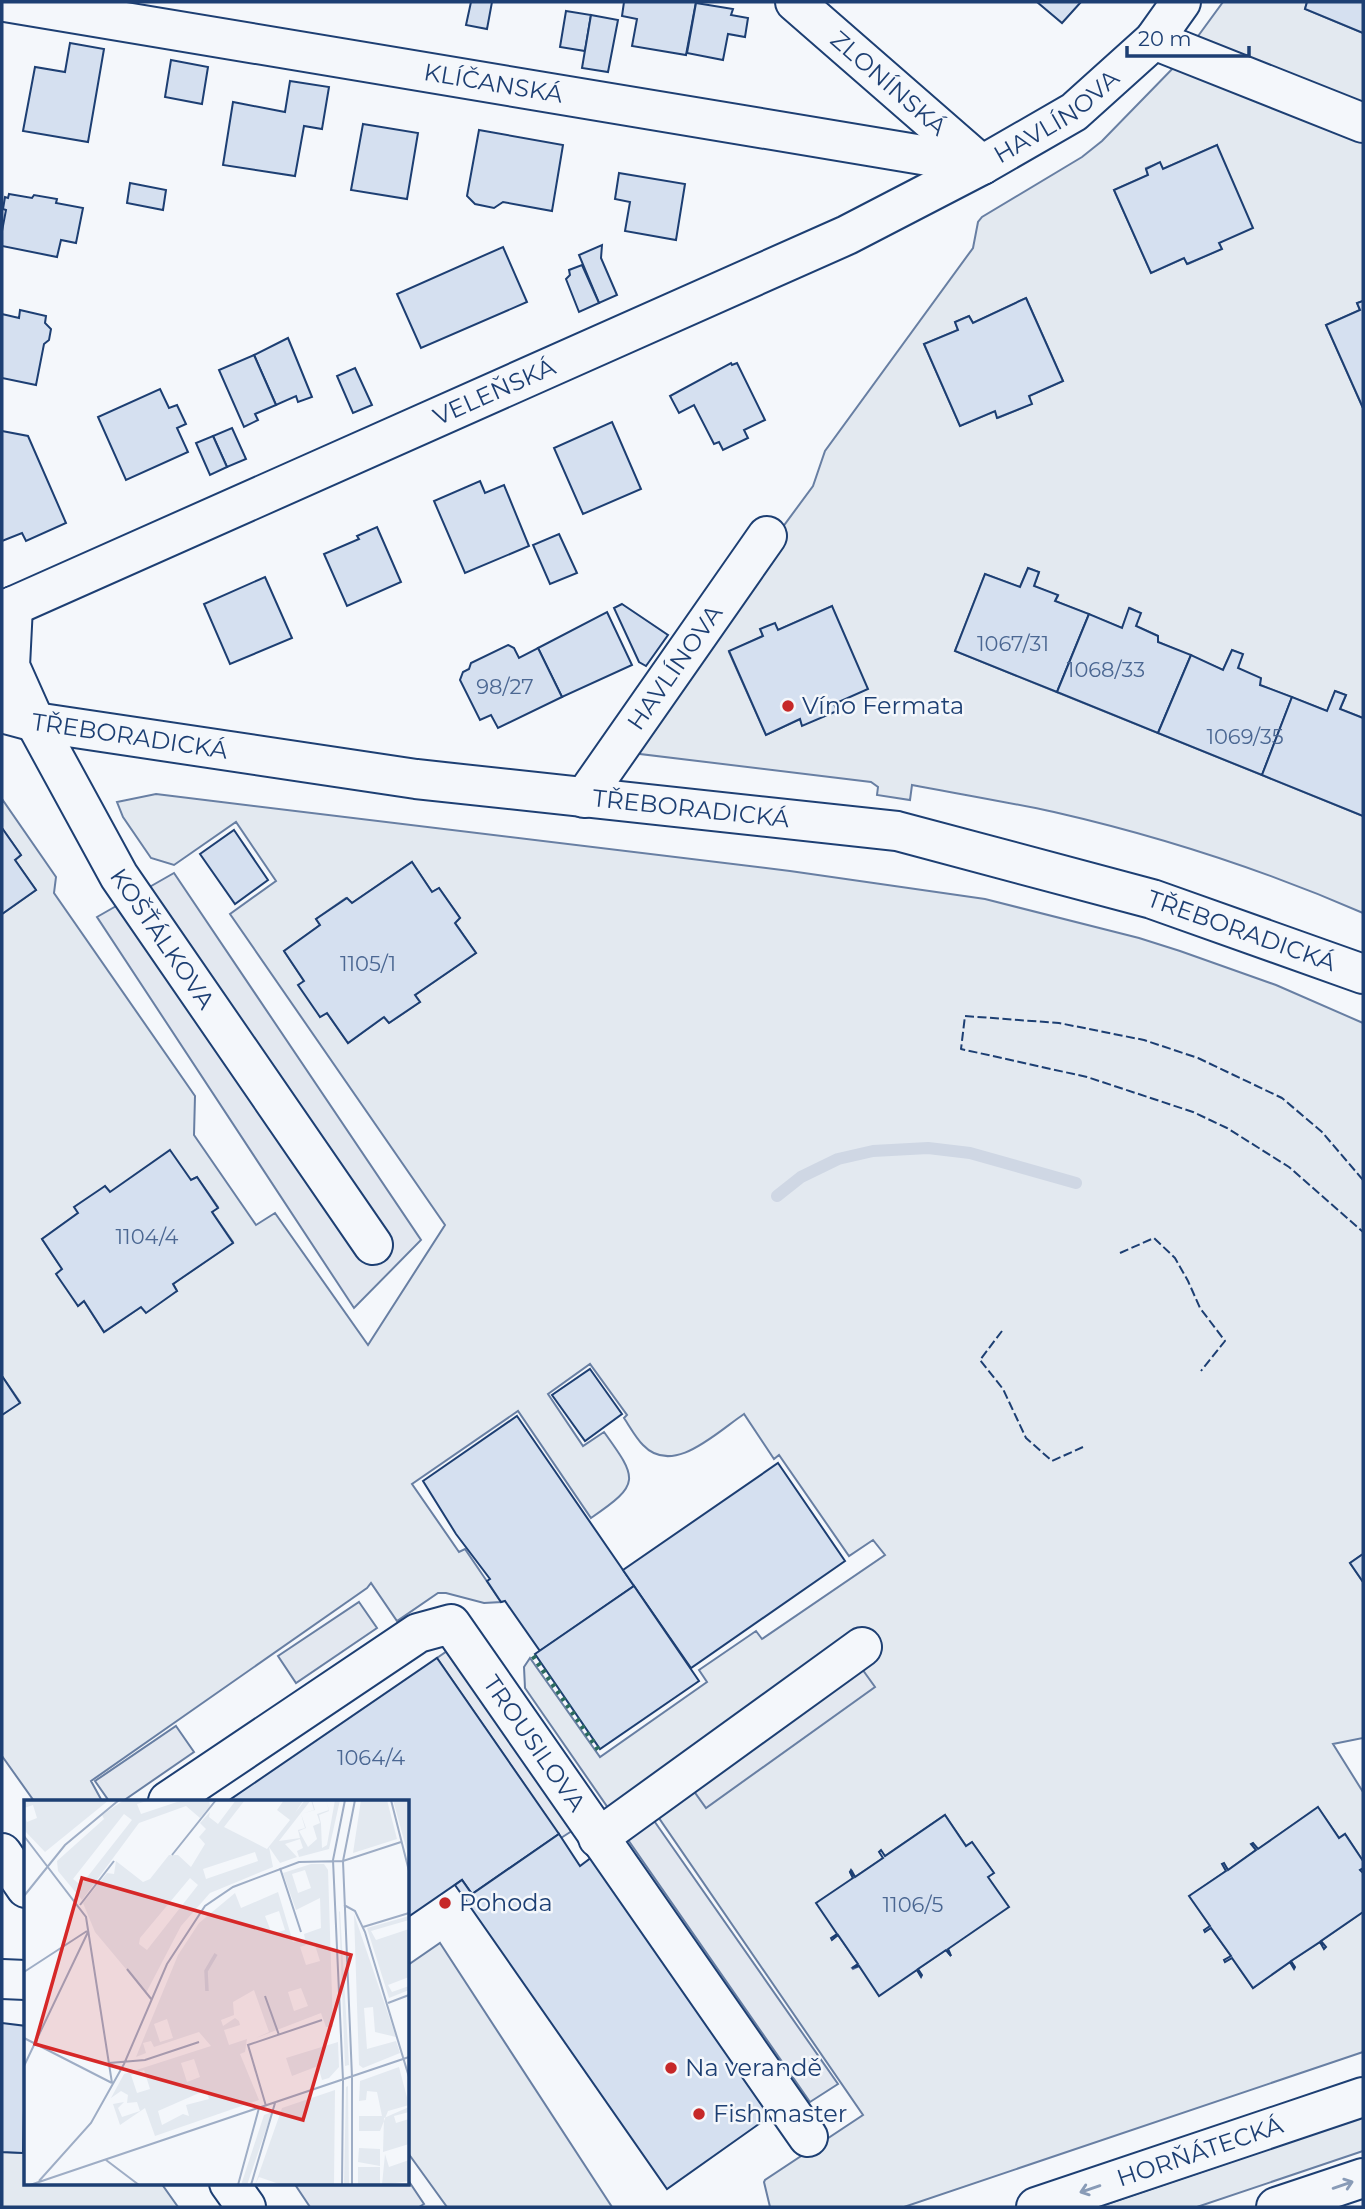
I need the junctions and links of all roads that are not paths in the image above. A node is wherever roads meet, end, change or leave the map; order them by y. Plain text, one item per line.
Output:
1 (5, 2) edge
2 (796, 2) edge
3 (1181, 2) edge
4 (1154, 40) junction
5 (1363, 123) edge
6 (982, 165) junction
7 (767, 536) dead end
8 (7, 609) edge
9 (18, 717) edge
10 (584, 798) junction
11 (1363, 975) edge
12 (373, 1245) dead end
13 (862, 1647) dead end
14 (169, 1800) edge
15 (598, 1838) junction
16 (2, 1853) edge
17 (24, 1885) edge
18 (2, 1979) edge
19 (24, 1980) edge
20 (1363, 2097) edge
21 (808, 2137) dead end
22 (1363, 2178) edge
23 (230, 2184) edge
24 (246, 2207) edge
25 (1036, 2207) edge
26 (1276, 2207) edge

1 - 6 street, KLÍČANSKÁ
2 - 6 street, ZLONÍNSKÁ
3 - 4 street, HAVLÍNOVA
4 - 5 street
4 - 6 street, HAVLÍNOVA
6 - 8 street, VELEŇSKÁ
7 - 10 street, HAVLÍNOVA
8 - 9 street, KOŠŤÁLKOVA
9 - 10 street, TŘEBORADICKÁ
9 - 12 street, KOŠŤÁLKOVA
10 - 11 street, TŘEBORADICKÁ
13 - 15 street
14 - 15 street, TROUSILOVA
15 - 21 street, TROUSILOVA
16 - 17 street
18 - 19 street
20 -> 25 street, HORŇÁTECKÁ
26 -> 22 street
23 - 24 street

